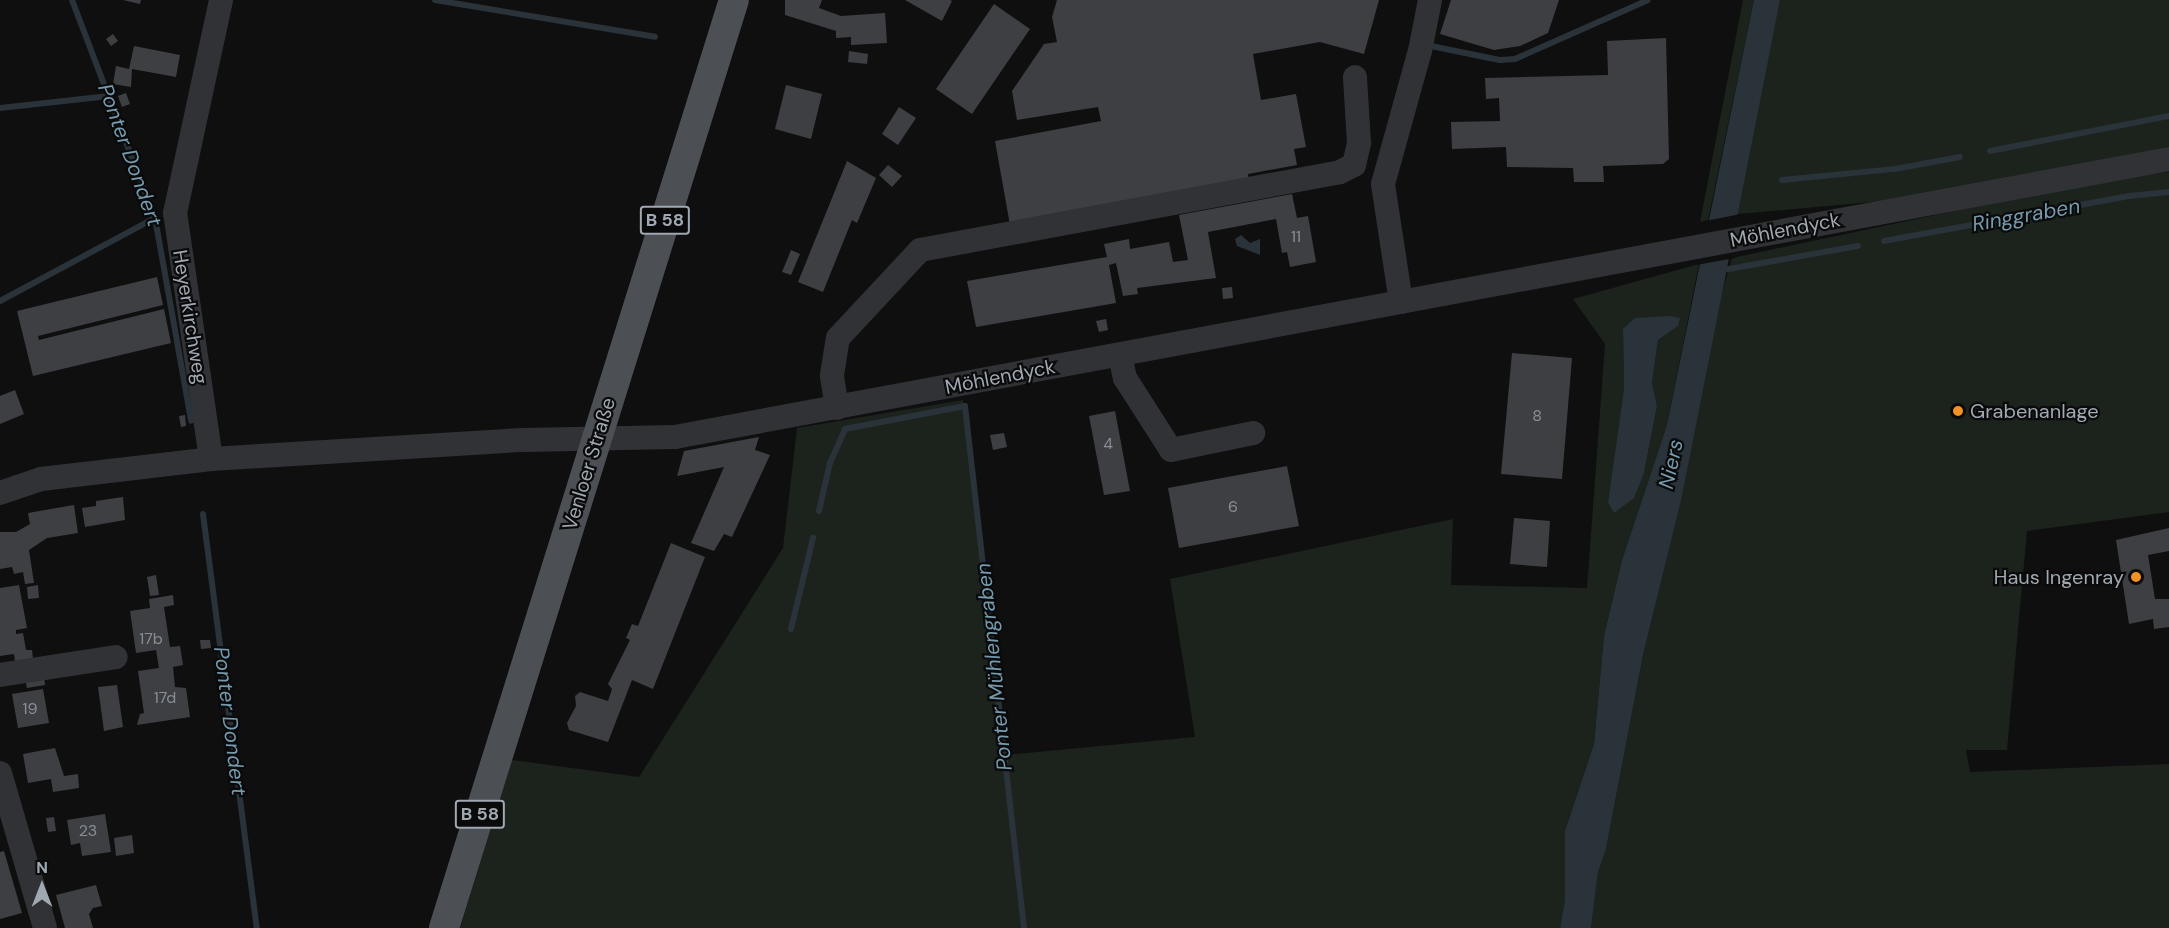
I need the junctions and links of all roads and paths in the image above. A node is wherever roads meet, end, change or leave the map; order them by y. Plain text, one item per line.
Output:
1 (221, 0) edge
2 (734, 0) edge
3 (1430, 0) edge
4 (1355, 77) dead end
5 (2169, 159) edge
6 (1401, 302) junction
7 (1120, 355) junction
8 (837, 408) junction
9 (1253, 433) dead end
10 (597, 441) junction
11 (212, 459) junction
12 (0, 493) edge
13 (116, 657) dead end
14 (0, 675) edge
15 (0, 773) edge
16 (45, 928) edge
17 (444, 928) edge

1 - 11 street, Heyerkirchweg
2 - 10 main road, Venloer Straße / B 58
3 - 6 street
4 - 8 street
5 - 6 street, Möhlendyck
6 - 7 street, Möhlendyck
7 - 8 street, Möhlendyck
7 - 9 street
8 - 10 street, Möhlendyck
10 - 11 street
10 - 17 main road, Venloer Straße / B 58
11 - 12 street
13 - 14 street
15 - 16 street

